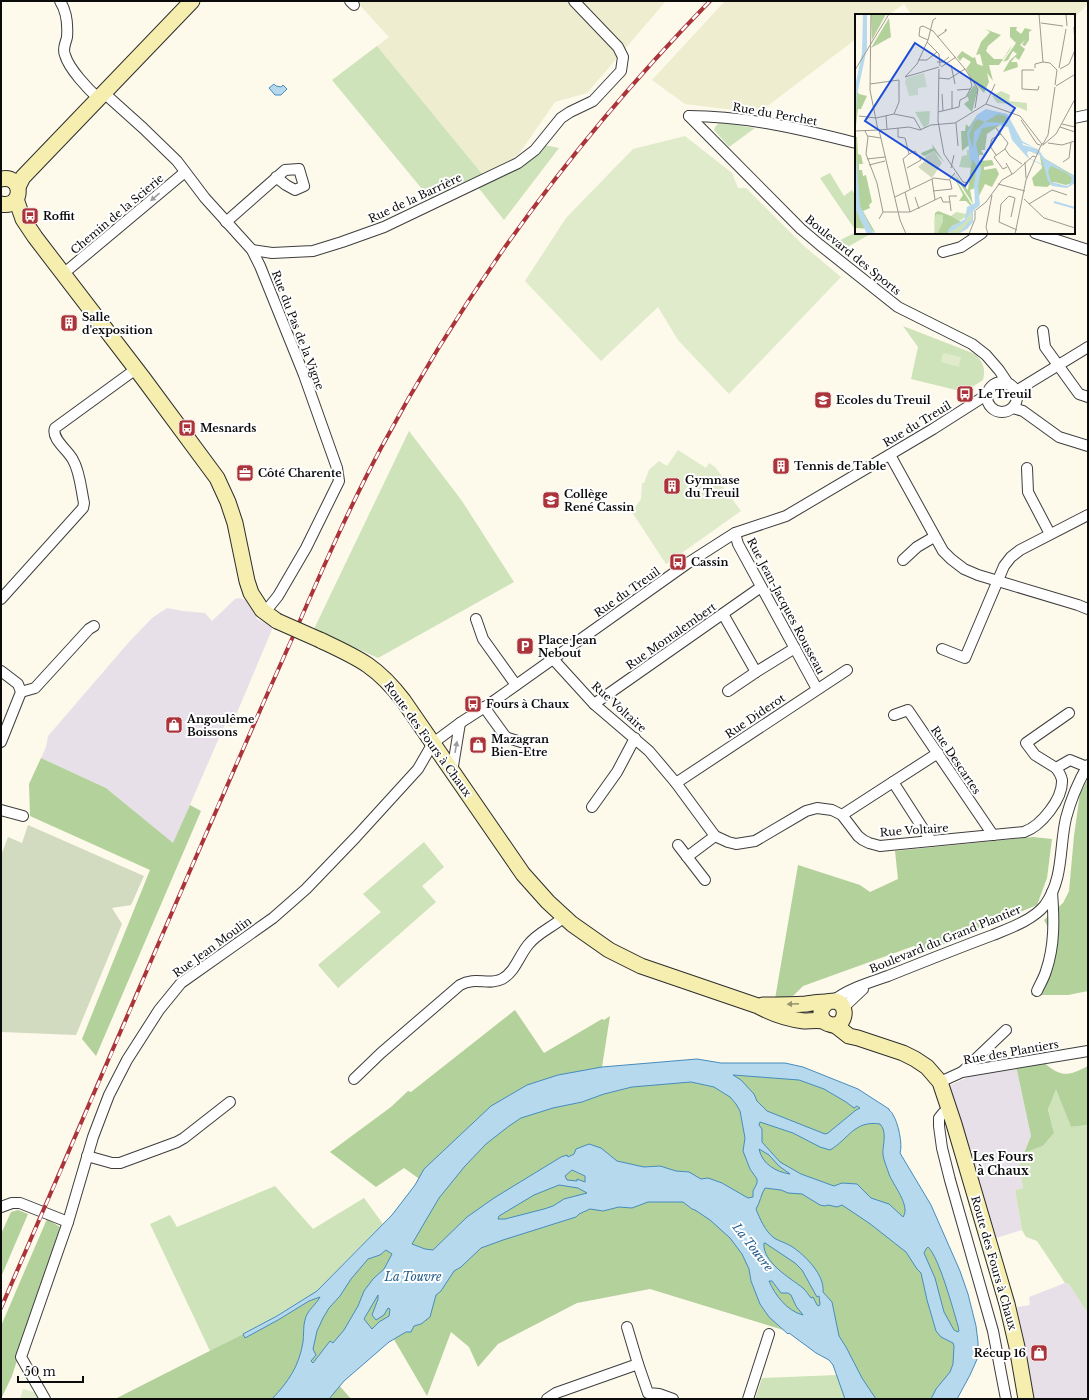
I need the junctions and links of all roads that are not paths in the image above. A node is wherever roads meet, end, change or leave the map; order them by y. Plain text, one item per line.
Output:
1 (60, 1) edge
2 (192, 1) edge
3 (574, 1) edge
4 (102, 96) junction
5 (1088, 115) edge
6 (689, 116) joint
7 (1075, 118) edge
8 (855, 144) edge
9 (185, 172) junction
10 (276, 177) dead end
11 (11, 190) edge
12 (226, 222) junction
13 (980, 234) edge
14 (1048, 235) edge
15 (252, 250) junction
16 (1088, 250) edge
17 (943, 252) dead end
18 (64, 274) junction
19 (1043, 331) dead end
20 (1088, 347) edge
21 (986, 355) junction
22 (1058, 366) junction
23 (136, 369) junction
24 (1012, 388) junction
25 (990, 390) junction
26 (1088, 397) edge
27 (970, 407) junction
28 (1013, 408) junction
29 (993, 409) junction
30 (1088, 446) edge
31 (890, 455) junction
32 (1027, 468) dead end
33 (1088, 515) edge
34 (735, 533) junction
35 (1050, 534) junction
36 (934, 537) junction
37 (903, 560) dead end
38 (999, 581) junction
39 (761, 587) junction
40 (2, 596) edge
41 (1088, 609) edge
42 (264, 612) junction
43 (723, 614) junction
44 (476, 619) dead end
45 (94, 626) dead end
46 (795, 648) junction
47 (942, 649) dead end
48 (553, 658) junction
49 (847, 670) dead end
50 (1, 671) edge
51 (756, 672) junction
52 (516, 685) junction
53 (817, 689) junction
54 (728, 691) dead end
55 (21, 692) junction
56 (594, 704) junction
57 (484, 707) junction
58 (1069, 713) dead end
59 (894, 715) dead end
60 (460, 723) junction
61 (635, 738) junction
62 (1, 742) edge
63 (521, 742) dead end
64 (433, 743) junction
65 (938, 753) junction
66 (1087, 766) edge
67 (1056, 768) junction
68 (452, 772) junction
69 (893, 782) junction
70 (676, 783) junction
71 (592, 807) dead end
72 (1, 810) edge
73 (842, 815) junction
74 (23, 816) dead end
75 (715, 836) junction
76 (992, 836) junction
77 (931, 841) junction
78 (678, 845) dead end
79 (687, 857) junction
80 (705, 880) dead end
81 (1052, 892) junction
82 (564, 917) junction
83 (1037, 991) dead end
84 (834, 1012) junction
85 (1006, 1030) dead end
86 (1088, 1051) edge
87 (962, 1072) junction
88 (354, 1079) dead end
89 (940, 1082) junction
90 (230, 1102) dead end
91 (950, 1110) junction
92 (87, 1156) junction
93 (1, 1207) edge
94 (68, 1222) junction
95 (627, 1327) dead end
96 (769, 1334) dead end
97 (638, 1364) junction
98 (648, 1396) edge
99 (45, 1399) edge
100 (548, 1399) edge
101 (673, 1399) edge
102 (748, 1399) edge
103 (1006, 1399) edge
104 (1026, 1399) edge

1 - 4 street, Rue du Pas de la Vigne
2 - 4 street
3 - 15 street, Rue de la Barrière
4 - 9 street, Rue du Pas de la Vigne
4 - 11 street
5 - 7 street
6 - 8 street, Rue du Perchet
6 - 21 street, Boulevard des Sports
9 - 12 street, Rue du Pas de la Vigne
9 -> 18 street, Chemin de la Scierie
10 - 12 street
11 - 18 street, Route des Fours à Chaux
12 - 15 street, Rue du Pas de la Vigne
13 - 17 street
14 - 16 street
15 - 42 street, Rue du Pas de la Vigne
18 - 23 street, Route des Fours à Chaux
19 - 22 street
20 - 22 street
21 - 24 street, Boulevard des Sports
21 - 25 street
22 - 24 street
22 - 26 street
23 - 40 street
23 - 42 street, Route des Fours à Chaux
24 - 25 street
24 - 28 street
25 - 27 street, Rue du Treuil
25 - 29 street
27 - 29 street, Rue du Treuil
27 - 31 street, Rue du Treuil
28 - 29 street
28 - 30 street
31 - 34 street, Rue du Treuil
31 - 36 street
32 - 35 street
33 - 35 street
34 - 39 street, Rue Jean-Jacques Rousseau
34 - 48 street, Rue du Treuil
35 - 38 street
36 - 37 street
36 - 38 street
38 - 41 street
38 - 47 street
39 - 43 street, Rue Montalembert
39 - 46 street, Rue Jean-Jacques Rousseau
42 - 64 street, Route des Fours à Chaux, bridge
43 - 51 street
43 - 56 street, Rue Montalembert
44 - 52 street
45 - 55 street
46 - 51 street
46 - 53 street, Rue Jean-Jacques Rousseau
48 - 52 street, Rue du Treuil
48 - 56 street, Rue Voltaire
49 - 53 street, Rue Diderot
50 - 55 street
51 - 54 street
52 - 57 street, Rue du Treuil
53 - 70 street, Rue Diderot
55 - 62 street
56 - 61 street, Rue Voltaire
57 - 60 street, Rue du Treuil
57 - 63 street
58 - 67 street
59 - 65 street, Rue Descartes
60 - 64 street, Rue du Treuil
68 -> 60 street
61 - 70 street, Rue Voltaire
61 - 71 street
64 - 68 street, Route des Fours à Chaux
64 - 92 street, Rue Jean Moulin
65 - 69 street
65 - 76 street, Rue Descartes
66 - 67 street
66 - 81 street, Boulevard du Grand Plantier
67 - 76 street, Rue Voltaire
68 - 82 street, Route des Fours à Chaux
69 - 73 street
69 - 77 street
70 - 75 street, Rue Voltaire
72 - 74 street
73 - 75 street
73 - 77 street, Rue Voltaire
75 - 79 street
76 - 77 street, Rue Voltaire
78 - 79 street
79 - 80 street
81 - 83 street
81 - 84 street, Boulevard du Grand Plantier
82 - 84 street, Route des Fours à Chaux
82 - 88 street
84 - 89 street, Route des Fours à Chaux
85 - 87 street
86 - 87 street, Rue des Plantiers
87 - 89 street, Rue des Plantiers
89 - 91 street, Route des Fours à Chaux
90 - 92 street
91 - 103 street
91 - 104 street, Route des Fours à Chaux
92 - 94 street, Rue Jean Moulin
93 - 94 street
94 - 99 street, Rue Jean Moulin
95 - 97 street
96 - 102 street
97 - 98 street
97 - 100 street
98 - 101 street

